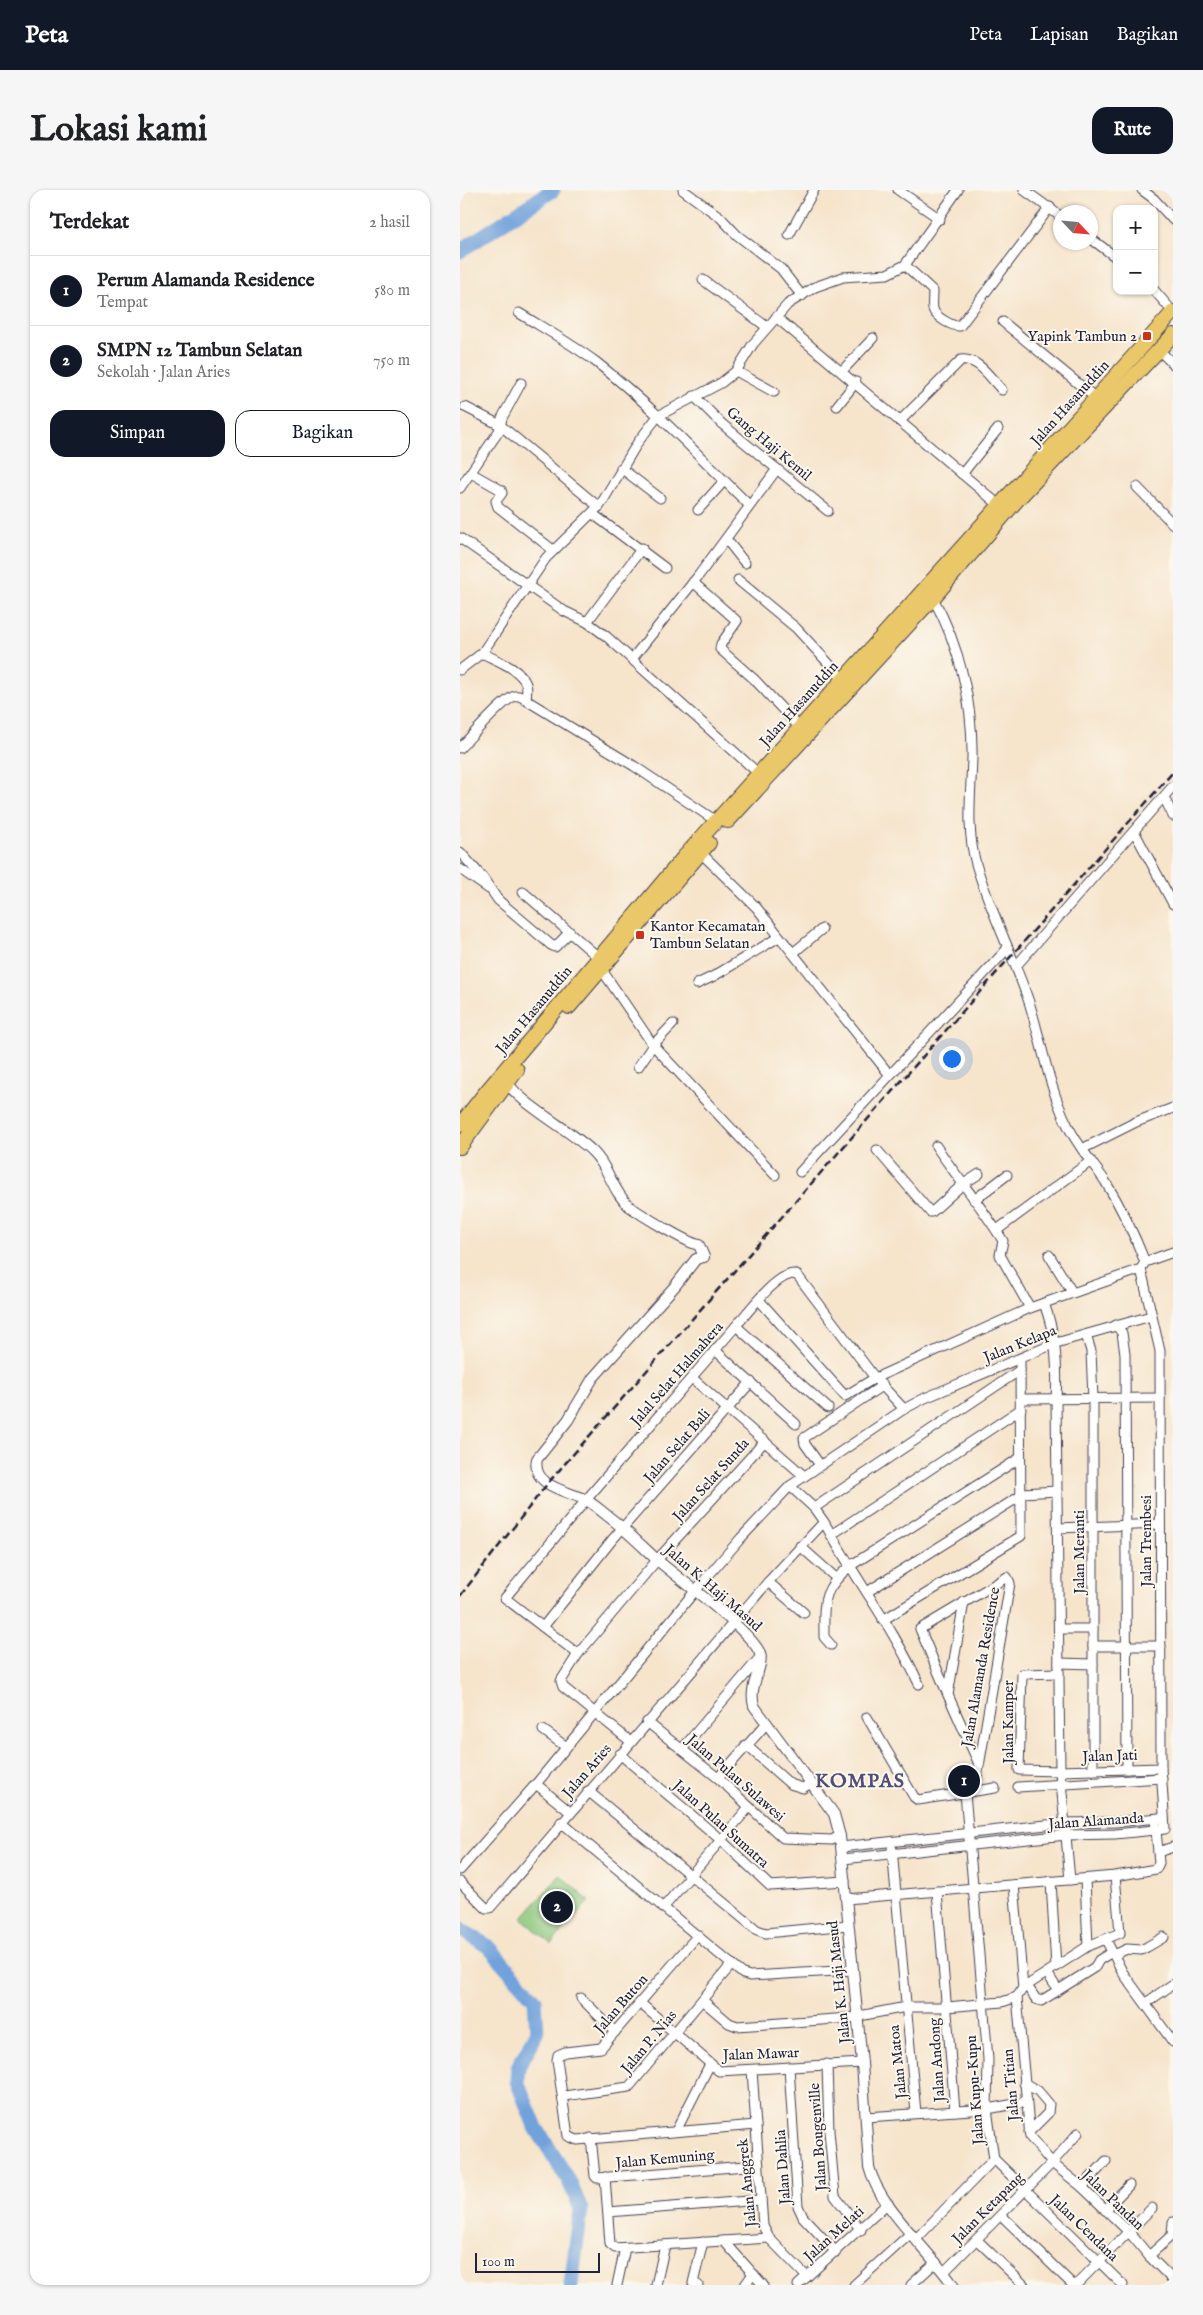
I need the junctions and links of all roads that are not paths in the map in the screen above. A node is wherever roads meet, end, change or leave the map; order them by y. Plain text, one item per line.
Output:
1 (683, 190) edge
2 (814, 190) edge
3 (898, 190) edge
4 (958, 190) edge
5 (1024, 190) edge
6 (1142, 190) edge
7 (1050, 208) junction
8 (1053, 210) edge
9 (940, 219) junction
10 (1173, 220) edge
11 (790, 235) dead end
12 (1098, 244) edge
13 (1113, 255) edge
14 (905, 265) junction
15 (703, 280) dead end
16 (1158, 295) edge
17 (802, 296) junction
18 (1173, 312) edge
19 (519, 313) dead end
20 (776, 317) junction
21 (1003, 322) dead end
22 (767, 327) junction
23 (873, 338) dead end
24 (1168, 343) edge
25 (1173, 364) edge
26 (736, 370) junction
27 (842, 371) junction
28 (856, 382) junction
29 (521, 383) dead end
30 (1002, 390) dead end
31 (774, 392) dead end
32 (694, 396) junction
33 (1096, 399) junction
34 (837, 406) dead end
35 (465, 407) dead end
36 (658, 416) junction
37 (900, 421) junction
38 (500, 425) junction
39 (998, 429) dead end
40 (621, 468) junction
41 (777, 469) junction
42 (471, 473) junction
43 (962, 474) junction
44 (724, 481) junction
45 (1137, 487) dead end
46 (460, 488) edge
47 (660, 498) dead end
48 (1000, 505) junction
49 (749, 506) junction
50 (596, 510) junction
51 (698, 510) dead end
52 (828, 511) dead end
53 (1173, 524) edge
54 (460, 538) edge
55 (726, 538) junction
56 (642, 548) junction
57 (553, 550) junction
58 (745, 563) dead end
59 (666, 568) dead end
60 (738, 580) dead end
61 (693, 582) junction
62 (527, 587) junction
63 (933, 598) junction
64 (587, 622) junction
65 (482, 654) junction
66 (632, 658) junction
67 (460, 670) edge
68 (843, 679) junction
69 (526, 700) junction
70 (800, 728) junction
71 (460, 748) edge
72 (758, 773) junction
73 (1173, 786) edge
74 (1164, 797) junction
75 (1173, 816) edge
76 (716, 821) junction
77 (1134, 831) junction
78 (460, 852) edge
79 (701, 853) junction
80 (460, 869) edge
81 (490, 890) junction
82 (523, 892) dead end
83 (1173, 904) edge
84 (822, 929) dead end
85 (570, 932) junction
86 (779, 936) junction
87 (1008, 948) junction
88 (793, 953) junction
89 (600, 964) junction
90 (1016, 966) junction
91 (697, 984) dead end
92 (673, 1024) dead end
93 (653, 1044) junction
94 (638, 1067) dead end
95 (888, 1074) junction
96 (506, 1077) junction
97 (1173, 1108) edge
98 (460, 1125) edge
99 (936, 1146) dead end
100 (460, 1147) edge
101 (1082, 1149) junction
102 (877, 1150) dead end
103 (1090, 1161) junction
104 (800, 1172) dead end
105 (980, 1174) dead end
106 (774, 1175) dead end
107 (1006, 1175) dead end
108 (962, 1185) junction
109 (974, 1200) junction
110 (997, 1230) junction
111 (1173, 1252) edge
112 (1049, 1255) dead end
113 (1143, 1266) junction
114 (1072, 1292) junction
115 (759, 1300) junction
116 (1044, 1303) junction
117 (1030, 1308) junction
118 (1151, 1316) junction
119 (1116, 1325) junction
120 (736, 1326) junction
121 (1086, 1335) junction
122 (1056, 1343) junction
123 (715, 1350) junction
124 (1020, 1360) junction
125 (1020, 1370) junction
126 (692, 1378) junction
127 (875, 1378) junction
128 (751, 1382) junction
129 (882, 1385) junction
130 (1160, 1398) junction
131 (1056, 1399) junction
132 (1093, 1399) junction
133 (1125, 1399) junction
134 (1021, 1404) junction
135 (828, 1408) dead end
136 (728, 1409) junction
137 (904, 1409) junction
138 (796, 1424) dead end
139 (765, 1441) junction
140 (1020, 1458) junction
141 (820, 1465) junction
142 (804, 1476) junction
143 (790, 1486) junction
144 (1057, 1490) junction
145 (1022, 1494) junction
146 (586, 1500) junction
147 (814, 1508) junction
148 (823, 1522) dead end
149 (1160, 1524) junction
150 (1126, 1525) junction
151 (1093, 1526) junction
152 (623, 1528) junction
153 (1058, 1528) junction
154 (831, 1535) junction
155 (800, 1546) junction
156 (657, 1560) junction
157 (850, 1566) junction
158 (836, 1578) junction
159 (768, 1582) junction
160 (695, 1591) junction
161 (868, 1592) junction
162 (964, 1602) junction
163 (804, 1613) dead end
164 (883, 1620) junction
165 (733, 1623) junction
166 (543, 1627) junction
167 (1059, 1629) junction
168 (1093, 1629) junction
169 (831, 1645) dead end
170 (1093, 1646) junction
171 (1161, 1646) junction
172 (1127, 1648) junction
173 (578, 1654) junction
174 (761, 1656) junction
175 (1059, 1663) junction
176 (1093, 1664) junction
177 (1059, 1673) junction
178 (919, 1684) dead end
179 (948, 1695) junction
180 (595, 1712) junction
181 (866, 1717) dead end
182 (647, 1722) junction
183 (767, 1723) junction
184 (543, 1730) dead end
185 (630, 1741) junction
186 (746, 1745) junction
187 (565, 1746) junction
188 (683, 1748) junction
189 (620, 1754) junction
190 (978, 1762) junction
191 (1161, 1768) junction
192 (1127, 1769) junction
193 (1093, 1770) junction
194 (1060, 1771) junction
195 (718, 1778) junction
196 (1162, 1778) junction
197 (811, 1783) junction
198 (1062, 1783) junction
199 (536, 1784) junction
200 (1018, 1787) dead end
201 (996, 1788) dead end
202 (975, 1790) junction
203 (588, 1791) junction
204 (965, 1792) junction
205 (749, 1807) junction
206 (570, 1812) junction
207 (1160, 1818) junction
208 (561, 1822) junction
209 (1065, 1822) junction
210 (1115, 1822) junction
211 (1156, 1830) junction
212 (968, 1834) junction
213 (1115, 1834) junction
214 (1066, 1835) junction
215 (840, 1836) junction
216 (720, 1840) junction
217 (892, 1841) junction
218 (969, 1846) junction
219 (841, 1847) junction
220 (1173, 1847) edge
221 (1158, 1852) junction
222 (893, 1854) junction
223 (843, 1859) junction
224 (460, 1870) edge
225 (690, 1876) junction
226 (1115, 1876) junction
227 (1085, 1879) junction
228 (1070, 1880) junction
229 (845, 1881) junction
230 (460, 1882) edge
231 (1051, 1882) junction
232 (1014, 1884) junction
233 (973, 1888) junction
234 (937, 1891) junction
235 (896, 1894) junction
236 (846, 1899) junction
237 (662, 1908) junction
238 (848, 1925) junction
239 (698, 1935) junction
240 (1164, 1937) dead end
241 (1106, 1940) junction
242 (1088, 1946) junction
243 (1113, 1954) junction
244 (732, 1964) junction
245 (1056, 1967) junction
246 (853, 1970) junction
247 (1047, 1973) junction
248 (1173, 1984) edge
249 (1025, 1987) junction
250 (1058, 1990) junction
251 (1017, 1997) junction
252 (581, 1998) dead end
253 (702, 2000) junction
254 (640, 2003) junction
255 (1146, 2003) junction
256 (983, 2004) junction
257 (906, 2007) junction
258 (947, 2007) junction
259 (858, 2016) junction
260 (614, 2032) junction
261 (674, 2034) junction
262 (1173, 2042) edge
263 (862, 2063) junction
264 (710, 2064) junction
265 (827, 2064) junction
266 (789, 2067) junction
267 (752, 2070) junction
268 (1024, 2084) junction
269 (564, 2096) junction
270 (1026, 2102) junction
271 (987, 2109) junction
272 (954, 2111) junction
273 (916, 2113) junction
274 (866, 2117) junction
275 (756, 2126) junction
276 (676, 2131) junction
277 (1029, 2132) junction
278 (1078, 2133) dead end
279 (591, 2138) junction
280 (994, 2159) junction
281 (1106, 2161) dead end
282 (1052, 2163) junction
283 (758, 2165) junction
284 (605, 2178) junction
285 (1130, 2185) dead end
286 (1082, 2188) junction
287 (1025, 2191) junction
288 (761, 2200) junction
289 (888, 2203) junction
290 (1152, 2208) dead end
291 (1105, 2210) junction
292 (608, 2212) junction
293 (1001, 2215) junction
294 (1173, 2222) edge
295 (861, 2230) junction
296 (1129, 2232) junction
297 (914, 2236) junction
298 (769, 2238) junction
299 (977, 2240) junction
300 (724, 2241) junction
301 (703, 2242) junction
302 (665, 2245) junction
303 (625, 2248) junction
304 (836, 2252) junction
305 (1149, 2256) junction
306 (1098, 2261) junction
307 (936, 2262) junction
308 (944, 2272) junction
309 (753, 2274) junction
310 (807, 2277) junction
311 (1173, 2280) edge
312 (617, 2285) edge
313 (656, 2285) edge
314 (698, 2285) edge
315 (745, 2285) edge
316 (763, 2285) edge
317 (798, 2285) edge
318 (854, 2285) edge
319 (911, 2285) edge
320 (954, 2285) edge
321 (1024, 2285) edge
322 (1074, 2285) edge
323 (1123, 2285) edge

1 - 17 street
2 - 11 street
3 - 9 street
4 - 9 street
5 - 7 street
6 - 10 street
7 - 8 street
7 - 14 street
9 - 14 street
12 - 13 street
14 - 17 street
15 - 22 street
16 - 18 street
17 - 20 street
18 - 33 highway, Jalan Hasanuddin
19 - 36 street
20 - 22 street
20 - 27 street
21 - 33 street
22 - 26 street
23 - 27 street
24 - 25 street
24 - 63 highway, Jalan Hasanuddin
26 - 31 street
26 - 32 street
27 - 28 street
28 - 34 street
28 - 37 street
29 - 38 street
30 - 37 street
32 - 36 street
32 - 41 street, Gang Haji Kemil
33 - 48 highway, Jalan Hasanuddin
35 - 38 street
36 - 40 street
36 - 44 street
37 - 43 street
38 - 42 street
38 - 50 street
39 - 43 street
40 - 47 street
40 - 50 street
41 - 49 street
41 - 52 street, Gang Haji Kemil
42 - 46 street
42 - 57 street
43 - 48 street
44 - 49 street
44 - 51 street
45 - 53 street
48 - 68 highway, Jalan Hasanuddin
49 - 55 street
50 - 56 street
50 - 57 street
54 - 62 street
55 - 58 street
55 - 61 street
56 - 59 street
56 - 64 street
57 - 62 street
60 - 68 street
61 - 66 street
61 - 70 street
62 - 64 street
62 - 65 street
63 - 79 highway, Jalan Hasanuddin
63 - 87 street, Jalan Trembesi
64 - 66 street
65 - 67 street
65 - 69 street
66 - 72 street
68 - 70 highway, Jalan Hasanuddin
69 - 71 street
69 - 76 street
70 - 72 highway, Jalan Hasanuddin
72 - 76 highway, Jalan Hasanuddin
73 - 74 street
74 - 75 street
74 - 77 street
76 - 89 highway, Jalan Hasanuddin
77 - 83 street
77 - 90 street
78 - 81 street
79 - 86 street
79 - 89 highway, Jalan Hasanuddin
80 - 81 street
81 - 85 street
82 - 85 street
84 - 88 street
85 - 89 street
86 - 88 street
86 - 91 street
87 - 90 street, Jalan Trembesi
87 - 95 street
88 - 95 street
89 - 93 street
89 - 96 highway, Jalan Hasanuddin
90 - 101 street, Jalan Trembesi
92 - 93 street
93 - 94 street
93 - 106 street
95 - 104 street
96 - 98 highway, Jalan Hasanuddin
96 - 100 highway, Jalan Hasanuddin
96 - 146 street, Jalan K. Haji Masud
97 - 101 street
99 - 108 street
101 - 103 street, Jalan Trembesi
102 - 108 street
103 - 110 street
103 - 113 street, Jalan Trembesi
105 - 108 street
107 - 109 street
108 - 109 street
109 - 110 street
110 - 117 street
111 - 113 street
112 - 114 street
113 - 114 street
113 - 118 street, Jalan Trembesi
114 - 116 street
115 - 120 street, Jalal Selat Halmahera
115 - 127 street
115 - 127 street, Jalal Selat Halmahera
116 - 117 street
116 - 122 street
117 - 127 street
118 - 119 street, Jalan Kelapa
118 - 130 street, Jalan Trembesi
119 - 121 street, Jalan Kelapa
119 - 133 street
120 - 123 street, Jalal Selat Halmahera
120 - 135 street
121 - 122 street, Jalan Kelapa
121 - 132 street, Jalan Meranti
122 - 124 street, Jalan Kelapa
122 - 131 street
123 - 126 street, Jalal Selat Halmahera
123 - 128 street
124 - 125 street
124 - 137 street, Jalan Kelapa
125 - 134 street
125 - 147 street
126 - 136 street
126 - 146 street, Jalal Selat Halmahera
127 - 129 street
128 - 136 street, Jalan Selat Bali
128 - 138 street
129 - 137 street
129 - 141 street
130 - 133 street
130 - 149 street, Jalan Trembesi
131 - 132 street
131 - 134 street
131 - 144 street
132 - 133 street
132 - 151 street, Jalan Meranti
133 - 150 street
134 - 140 street
134 - 154 street
136 - 139 street
136 - 152 street, Jalan Selat Bali
137 - 141 street, Jalan Kelapa
139 - 142 street
139 - 156 street, Jalan Selat Sunda
140 - 145 street
140 - 157 street
141 - 142 street, Jalan Kelapa
142 - 143 street, Jalan Kelapa
143 - 147 street
143 - 160 street, Jalan Kelapa
144 - 145 street
144 - 153 street
145 - 161 street
145 - 164 street
146 - 152 street, Jalan K. Haji Masud
146 - 166 street, Jalal Selat Halmahera
147 - 154 street
148 - 155 street, Jalan Aries
149 - 150 street
149 - 171 street, Jalan Trembesi
150 - 151 street
150 - 172 street
151 - 153 street
151 - 168 street, Jalan Meranti
152 - 156 street, Jalan K. Haji Masud
152 - 166 street, Jalan Selat Bali
153 - 167 street
154 - 157 street
155 - 158 street
155 - 159 street, Jalan Aries
156 - 160 street, Jalan K. Haji Masud
156 - 173 street, Jalan Selat Sunda
157 - 158 street
157 - 161 street
158 - 169 street
159 - 163 street
159 - 165 street, Jalan Aries
160 - 165 street, Jalan K. Haji Masud
160 - 180 street, Jalan Kelapa
161 - 164 street
162 - 179 street
162 - 179 street
162 - 190 street, Jalan Alamanda Residence
164 - 178 street
165 - 174 street, Jalan K. Haji Masud
165 - 182 street, Jalan Aries
166 - 173 street
167 - 168 street
167 - 175 street
168 - 170 street, Jalan Meranti
170 - 172 street
170 - 176 street, Jalan Meranti
171 - 172 street
171 - 191 street, Jalan Trembesi
172 - 192 street
173 - 180 street, Jalan Selat Sunda
174 - 183 street, Jalan K. Haji Masud
174 - 188 street
175 - 176 street
175 - 177 street
176 - 193 street, Jalan Meranti
177 - 194 street
177 - 194 street, Jalan Kamper
179 - 190 street
180 - 185 street
180 - 187 street, Jalan Kelapa
181 - 204 street
182 - 185 street, Jalan Aries
182 - 188 street, Jalan Pulau Sulawesi
183 - 186 street
183 - 197 street, Jalan K. Haji Masud
184 - 187 street
185 - 189 street, Jalan Aries
186 - 195 street
186 - 197 street
187 - 199 street, Jalan Kelapa
188 - 195 street, Jalan Pulau Sulawesi
189 - 203 street, Jalan Aries
189 - 216 street, Jalan Pulau Sumatra
190 - 202 street, Jalan Alamanda Residence
191 - 192 street, Jalan Jati
191 - 196 street, Jalan Trembesi
192 - 193 street, Jalan Jati
193 - 194 street, Jalan Jati
194 - 198 street
195 - 205 street, Jalan Pulau Sulawesi
196 - 198 street, Jalan Jati
196 - 207 street, Jalan Trembesi
197 - 215 street, Jalan K. Haji Masud
198 - 200 street, Jalan Jati
198 - 209 street
199 - 206 street
199 - 224 street, Jalan Kelapa
201 - 202 street
202 - 204 street
203 - 206 street, Jalan Aries
203 - 225 street
204 - 212 street, Jalan Kupu-Kupu
205 - 215 street, Jalan Pulau Sulawesi
205 - 216 street
206 - 208 street, Jalan Aries
207 - 210 street, Jalan Alamanda
207 - 211 street, Jalan Trembesi
208 - 230 street, Jalan Aries
208 - 237 street
209 - 210 street, Jalan Alamanda
209 - 212 street, Jalan Alamanda
209 - 214 street
210 - 213 street
211 - 213 street, Jalan Alamanda
211 - 221 street, Jalan Trembesi
212 - 217 street, Jalan Alamanda
212 - 218 street, Jalan Kupu-Kupu
213 - 214 street, Jalan Alamanda
214 - 218 street, Jalan Alamanda
214 - 228 street
215 - 219 street, Jalan K. Haji Masud
216 - 225 street
216 - 229 street, Jalan Pulau Sumatra
217 - 219 street, Jalan Alamanda
217 - 222 street, Jalan Matoa
218 - 222 street, Jalan Alamanda
218 - 233 street, Jalan Kupu-Kupu
219 - 223 street, Jalan K. Haji Masud
220 - 221 street
221 - 226 street
222 - 223 street, Jalan Alamanda
222 - 235 street, Jalan Matoa
223 - 229 street, Jalan K. Haji Masud
225 - 237 street
225 - 238 street
226 - 227 street
226 - 241 street
227 - 228 street
227 - 242 street
228 - 231 street
229 - 236 street, Jalan K. Haji Masud
231 - 232 street
231 - 245 street
232 - 233 street
232 - 249 street
233 - 234 street
233 - 256 street, Jalan Kupu-Kupu
234 - 235 street
234 - 258 street, Jalan Andong
235 - 236 street
235 - 257 street, Jalan Matoa
236 - 238 street, Jalan K. Haji Masud
237 - 239 street
238 - 246 street, Jalan K. Haji Masud
239 - 244 street
239 - 254 street, Jalan Buton
240 - 243 street
241 - 242 street
241 - 243 street
242 - 245 street
243 - 250 street
243 - 255 street
244 - 246 street
244 - 253 street, Jalan P. Nias
245 - 247 street
246 - 259 street, Jalan K. Haji Masud
247 - 249 street
247 - 250 street
248 - 255 street
249 - 250 street
249 - 251 street
251 - 256 street
251 - 268 street, Jalan Titian
252 - 260 street
253 - 259 street
253 - 261 street, Jalan P. Nias
254 - 260 street, Jalan Buton
254 - 261 street, Jalan Mawar
255 - 262 street
256 - 258 street
256 - 271 street, Jalan Kupu-Kupu
257 - 258 street
257 - 259 street
257 - 273 street, Jalan Matoa
258 - 272 street, Jalan Andong
259 - 263 street, Jalan K. Haji Masud
260 - 269 street, Jalan Buton
261 - 264 street, Jalan Mawar
261 - 269 street, Jalan P. Nias
263 - 265 street, Jalan Mawar
263 - 274 street, Jalan K. Haji Masud
264 - 267 street, Jalan Mawar
264 - 276 street
265 - 266 street, Jalan Mawar
265 - 295 street, Jalan Bougenville
266 - 267 street, Jalan Mawar
266 - 304 street, Jalan Dahlia
267 - 275 street, Jalan Anggrek
268 - 270 street, Jalan Titian
268 - 277 street
269 - 279 street
270 - 271 street
270 - 277 street, Jalan Titian
271 - 272 street
271 - 280 street, Jalan Kupu-Kupu
272 - 273 street
273 - 274 street
274 - 289 street, Jalan K. Haji Masud
275 - 276 street
275 - 283 street, Jalan Anggrek
276 - 279 street
277 - 282 street, Jalan Titian
278 - 282 street, Jalan Ketapang
279 - 284 street
280 - 287 street, Jalan Kupu-Kupu
280 - 297 street
281 - 286 street
282 - 286 street, Jalan Pandan
282 - 287 street, Jalan Ketapang
283 - 284 street, Jalan Kemuning
283 - 288 street, Jalan Anggrek
284 - 292 street
285 - 291 street
286 - 291 street, Jalan Pandan
287 - 293 street, Jalan Ketapang
287 - 306 street, Jalan Cendana
288 - 292 street
288 - 298 street, Jalan Anggrek
289 - 295 street, Jalan Melati
289 - 297 street, Jalan K. Haji Masud
290 - 296 street
291 - 296 street, Jalan Pandan
292 - 303 street
293 - 299 street, Jalan Ketapang
293 - 322 street
294 - 305 street
295 - 304 street, Jalan Melati
296 - 305 street, Jalan Pandan
296 - 306 street
297 - 307 street, Jalan K. Haji Masud
297 - 318 street
298 - 300 street
298 - 310 street, Jalan Anggrek
299 - 308 street, Jalan Ketapang
299 - 321 street
300 - 301 street
300 - 309 street
301 - 302 street
301 - 314 street
302 - 303 street
302 - 313 street
303 - 312 street
304 - 310 street, Jalan Melati
305 - 311 street, Jalan Pandan
306 - 322 street
306 - 323 street, Jalan Cendana
307 - 308 street, Jalan K. Haji Masud
307 - 319 street
308 - 320 street, Jalan K. Haji Masud
309 - 315 street
309 - 316 street
310 - 317 street, Jalan Melati

